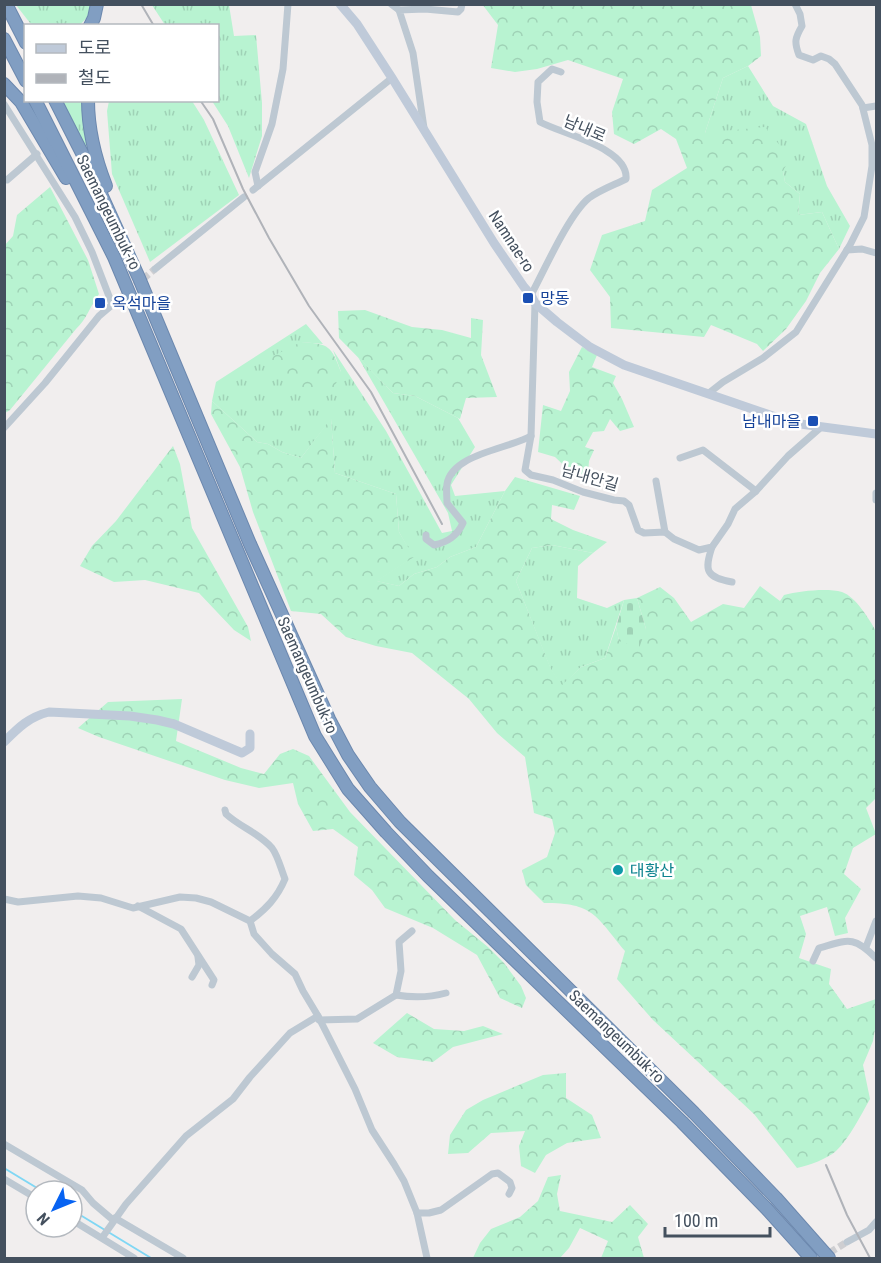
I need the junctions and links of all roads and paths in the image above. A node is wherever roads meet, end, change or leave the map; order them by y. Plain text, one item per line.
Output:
1 (8, 4) edge
2 (97, 4) edge
3 (103, 4) edge
4 (288, 4) edge
5 (340, 4) edge
6 (391, 4) edge
7 (462, 4) edge
8 (795, 4) edge
9 (399, 10) junction
10 (91, 24) edge
11 (100, 24) edge
12 (24, 26) edge
13 (4, 39) edge
14 (24, 39) edge
15 (561, 72) dead end
16 (24, 77) edge
17 (392, 78) junction
18 (4, 84) edge
19 (36, 102) edge
20 (56, 102) edge
21 (88, 102) edge
22 (876, 106) edge
23 (6, 108) edge
24 (863, 108) junction
25 (424, 130) junction
26 (37, 154) junction
27 (4, 179) edge
28 (244, 197) dead end
29 (847, 250) junction
30 (876, 253) edge
31 (114, 257) junction
32 (155, 268) tunnel mouth
33 (139, 278) junction
34 (119, 299) tunnel mouth
35 (533, 299) junction
36 (112, 304) junction
37 (709, 393) junction
38 (4, 428) edge
39 (820, 428) junction
40 (876, 434) edge
41 (531, 436) junction
42 (680, 458) dead end
43 (656, 482) dead end
44 (756, 491) junction
45 (876, 493) edge
46 (876, 500) edge
47 (665, 532) junction
48 (426, 535) dead end
49 (712, 547) junction
50 (732, 582) dead end
51 (250, 734) dead end
52 (4, 742) edge
53 (225, 810) dead end
54 (4, 899) edge
55 (138, 906) junction
56 (250, 921) junction
57 (876, 921) edge
58 (412, 931) dead end
59 (866, 947) junction
60 (197, 952) junction
61 (876, 958) edge
62 (813, 961) dead end
63 (192, 977) dead end
64 (212, 985) dead end
65 (446, 993) dead end
66 (396, 995) junction
67 (319, 1018) junction
68 (4, 1144) edge
69 (4, 1179) edge
70 (24, 1191) edge
71 (509, 1194) dead end
72 (417, 1213) junction
73 (113, 1221) junction
74 (876, 1222) edge
75 (84, 1227) edge
76 (104, 1235) dead end
77 (847, 1242) tunnel mouth
78 (134, 1258) edge
79 (183, 1258) edge
80 (427, 1258) edge
81 (811, 1258) edge
82 (829, 1258) edge

1 - 12 highway
1 - 14 highway
2 - 10 highway
3 - 11 highway
4 - 17 street
5 - 17 street, Namnae-ro
6 - 9 street
7 - 9 street
8 - 24 street
9 - 25 street
13 - 16 highway
15 - 35 street, 남내로
17 - 25 street, Namnae-ro
18 - 31 highway
19 - 31 highway, Saemangeumbuk-ro
20 - 33 highway, Saemangeumbuk-ro
21 - 33 highway
22 - 24 street
23 - 26 street
24 - 29 street
25 - 35 street, Namnae-ro
26 - 27 street
26 - 36 street
28 - 32 street
29 - 30 street
29 - 37 street
31 - 81 highway, Saemangeumbuk-ro
33 - 82 highway, Saemangeumbuk-ro
34 - 36 street
35 - 37 street, Namnae-ro
35 - 41 street, 남내안길
36 - 38 street
37 - 39 street, Namnae-ro
39 - 40 street, Namnae-ro
39 - 44 street
41 - 47 street, 남내안길
41 - 48 street
42 - 44 street
43 - 47 street
44 - 49 street
45 - 46 street
47 - 49 street, 남내안길
49 - 50 street
51 - 52 street
53 - 56 street
54 - 55 street
55 - 56 street
55 - 60 street
56 - 67 street
57 - 59 street
58 - 66 street
59 - 61 street
59 - 62 street
60 - 63 street
60 - 64 street
65 - 66 street
66 - 67 street
67 - 72 street
67 - 73 street
68 - 73 street
69 - 70 street
71 - 72 street
72 - 80 street
73 - 76 street
73 - 79 street
74 - 77 street
75 - 78 street

